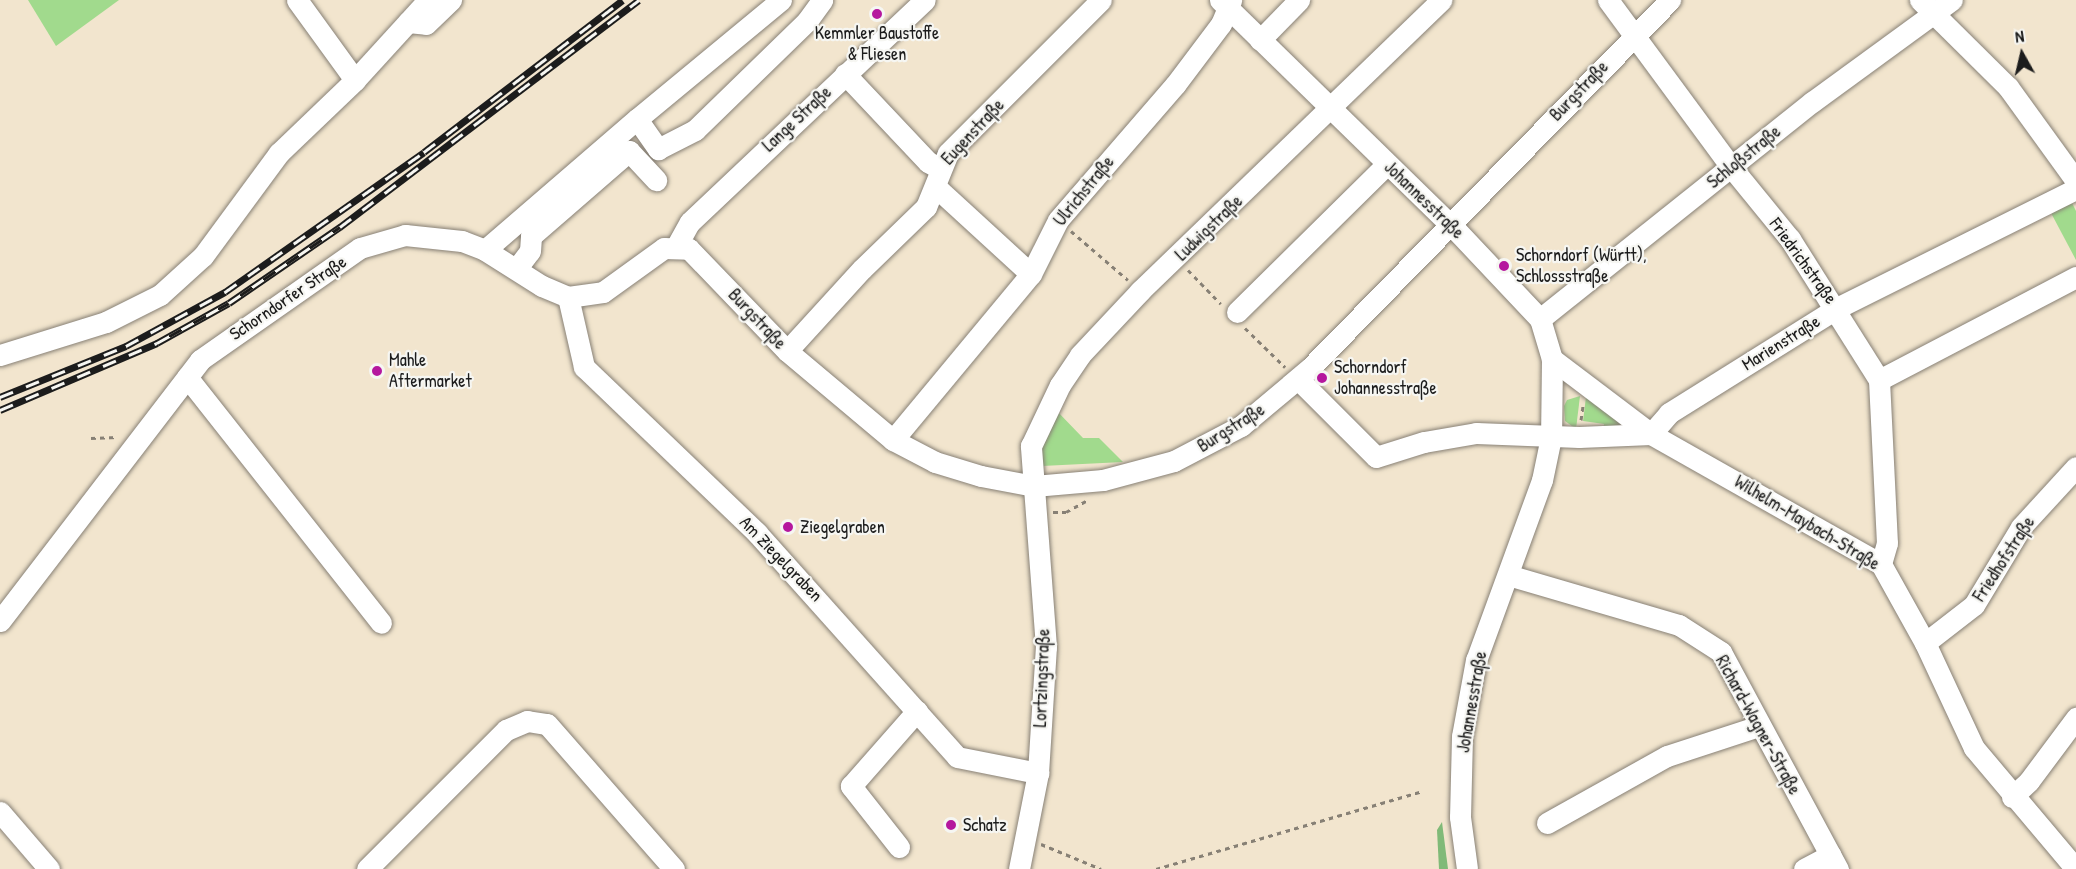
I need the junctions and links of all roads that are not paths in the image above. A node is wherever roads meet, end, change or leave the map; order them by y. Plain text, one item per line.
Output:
1 (297, 0) edge
2 (428, 0) edge
3 (451, 0) edge
4 (781, 0) edge
5 (822, 0) edge
6 (925, 0) edge
7 (1101, 0) edge
8 (1299, 0) edge
9 (1441, 0) edge
10 (1608, 0) edge
11 (1670, 0) edge
12 (1952, 0) edge
13 (1226, 3) edge
14 (1927, 6) edge
15 (408, 22) junction
16 (1633, 36) junction
17 (1260, 40) junction
18 (845, 74) junction
19 (355, 80) junction
20 (1331, 110) junction
21 (637, 119) junction
22 (1387, 164) junction
23 (1732, 168) junction
24 (938, 178) junction
25 (656, 180) dead end
26 (2076, 181) edge
27 (2076, 189) edge
28 (1449, 224) junction
29 (677, 245) junction
30 (485, 250) junction
31 (517, 268) junction
32 (1031, 274) junction
33 (2076, 277) edge
34 (568, 297) junction
35 (1837, 308) junction
36 (1237, 312) dead end
37 (1540, 319) junction
38 (787, 351) junction
39 (0, 355) edge
40 (1552, 359) junction
41 (187, 376) junction
42 (1298, 379) junction
43 (1879, 380) junction
44 (1586, 386) junction
45 (1552, 400) junction
46 (1652, 434) junction
47 (1551, 437) junction
48 (893, 440) junction
49 (2076, 467) edge
50 (1034, 486) junction
51 (1881, 564) junction
52 (1508, 575) junction
53 (0, 621) edge
54 (381, 623) dead end
55 (1925, 643) junction
56 (917, 711) junction
57 (2076, 718) edge
58 (1759, 726) junction
59 (1038, 773) junction
60 (2012, 797) junction
61 (0, 812) edge
62 (1547, 823) dead end
63 (899, 847) dead end
64 (1834, 862) edge
65 (49, 869) edge
66 (367, 869) edge
67 (674, 869) edge
68 (1019, 869) edge
69 (1467, 869) edge
70 (1804, 869) edge
71 (2076, 869) edge

1 - 19 street
2 - 15 street
3 - 15 street
4 - 21 street
5 - 21 street
6 - 18 street, Lange Straße
7 - 24 street, Eugenstraße
8 - 17 street
9 - 20 street, Ludwigstraße
10 - 16 street, Friedrichstraße
11 - 16 street, Burgstraße
12 - 14 street, Schloßstraße
13 - 17 street, Johannesstraße
13 - 32 street, Ulrichstraße
14 - 23 street, Schloßstraße
14 - 26 street
15 - 19 street
16 - 23 street, Friedrichstraße
16 - 28 street, Burgstraße
17 - 20 street, Johannesstraße
18 - 24 street
18 - 29 street, Lange Straße
19 - 39 street
20 - 22 street, Johannesstraße
20 - 50 street, Ludwigstraße
21 - 30 street
22 - 28 street, Johannesstraße
22 - 36 street
23 - 35 street, Friedrichstraße
23 - 37 street, Schloßstraße
24 - 32 street
24 - 38 street, Eugenstraße
25 - 31 street
27 - 35 street, Marienstraße
28 - 37 street, Johannesstraße
28 - 42 street, Burgstraße
29 - 34 street
29 - 38 street, Burgstraße
30 - 31 street, Schorndorfer Straße
30 - 41 street, Schorndorfer Straße
31 - 34 street, Schorndorfer Straße
32 - 48 street, Ulrichstraße
33 - 43 street
34 - 56 street, Am Ziegelgraben
35 - 43 street, Friedrichstraße
35 - 46 street, Marienstraße
37 - 40 street, Johannesstraße
38 - 48 street, Burgstraße
40 - 44 street, Wilhelm-Maybach-Straße
40 - 45 street, Johannesstraße
41 - 53 street, Schorndorfer Straße
41 - 54 street
42 - 47 street
42 - 50 street, Burgstraße
43 - 51 street, Friedrichstraße
44 - 45 street
44 - 46 street, Wilhelm-Maybach-Straße
45 - 47 street, Johannesstraße
46 - 47 street
46 - 51 street, Wilhelm-Maybach-Straße
47 - 52 street, Johannesstraße
48 - 50 street, Burgstraße
49 - 55 street, Friedhofstraße
50 - 59 street, Lortzingstraße
51 - 55 street, Wilhelm-Maybach-Straße
52 - 58 street, Richard-Wagner-Straße
52 - 69 street, Johannesstraße
55 - 60 street, Wilhelm-Maybach-Straße
56 - 59 street, Am Ziegelgraben
56 - 63 street
57 - 60 street
58 - 62 street
58 - 64 street, Richard-Wagner-Straße
59 - 68 street, Lortzingstraße
60 - 71 street, Wilhelm-Maybach-Straße
61 - 65 street
64 - 70 street
66 - 67 street

